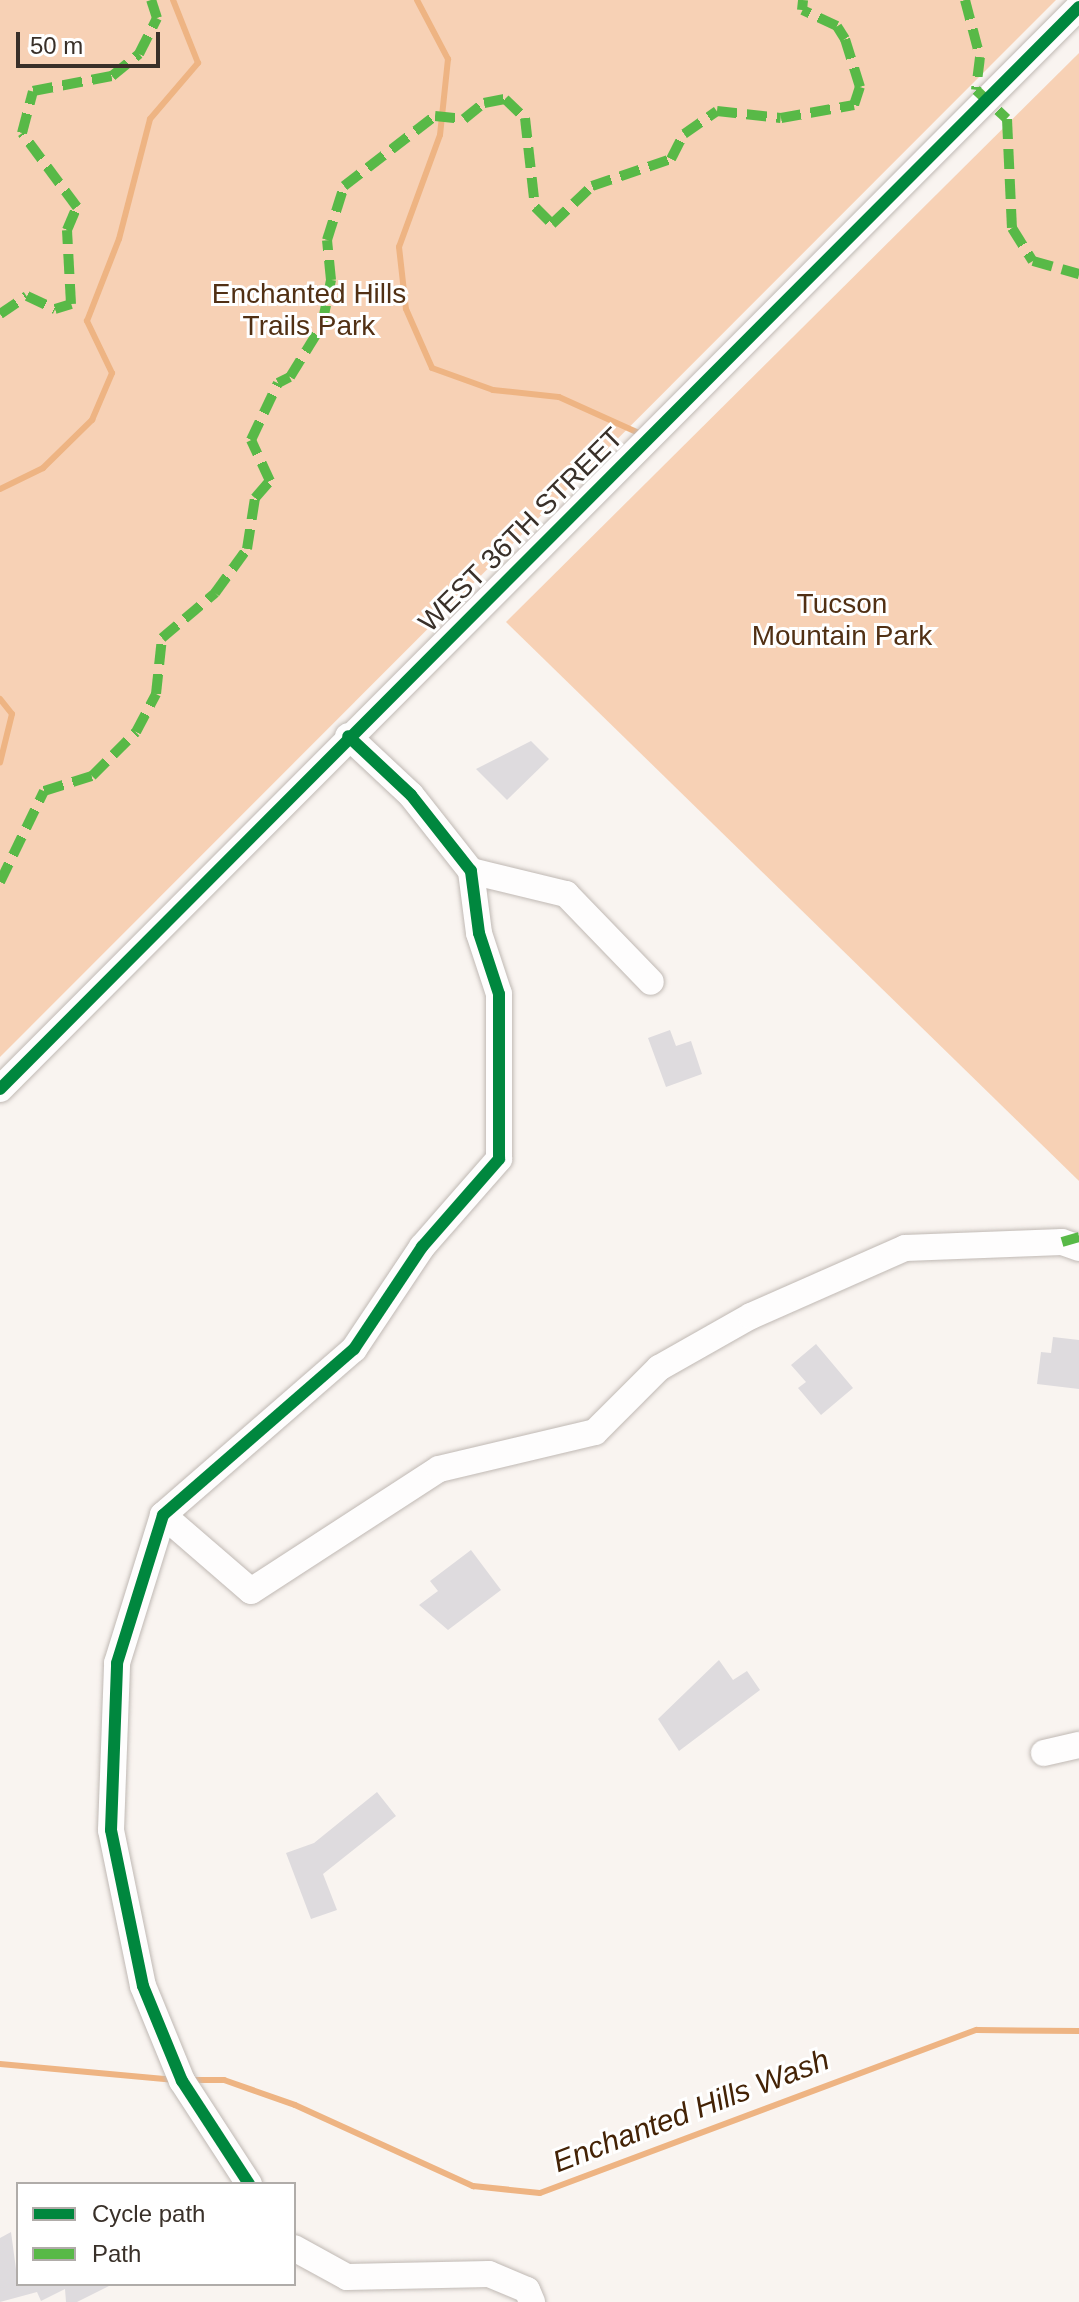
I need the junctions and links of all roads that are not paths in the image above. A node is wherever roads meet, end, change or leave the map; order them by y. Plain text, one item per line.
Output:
1 (1079, 7) edge
2 (348, 736) junction
3 (471, 871) junction
4 (651, 982) dead end
5 (0, 1089) edge
6 (1079, 1248) edge
7 (163, 1515) junction
8 (1079, 1745) edge
9 (1044, 1753) dead end
10 (248, 2182) edge
11 (296, 2249) edge
12 (532, 2302) edge

1 - 2 street, WEST 36TH STREET
2 - 3 street
2 - 5 street, WEST 36TH STREET
3 - 4 street
3 - 7 street
6 - 7 street
7 - 10 street
8 - 9 street
11 - 12 street

